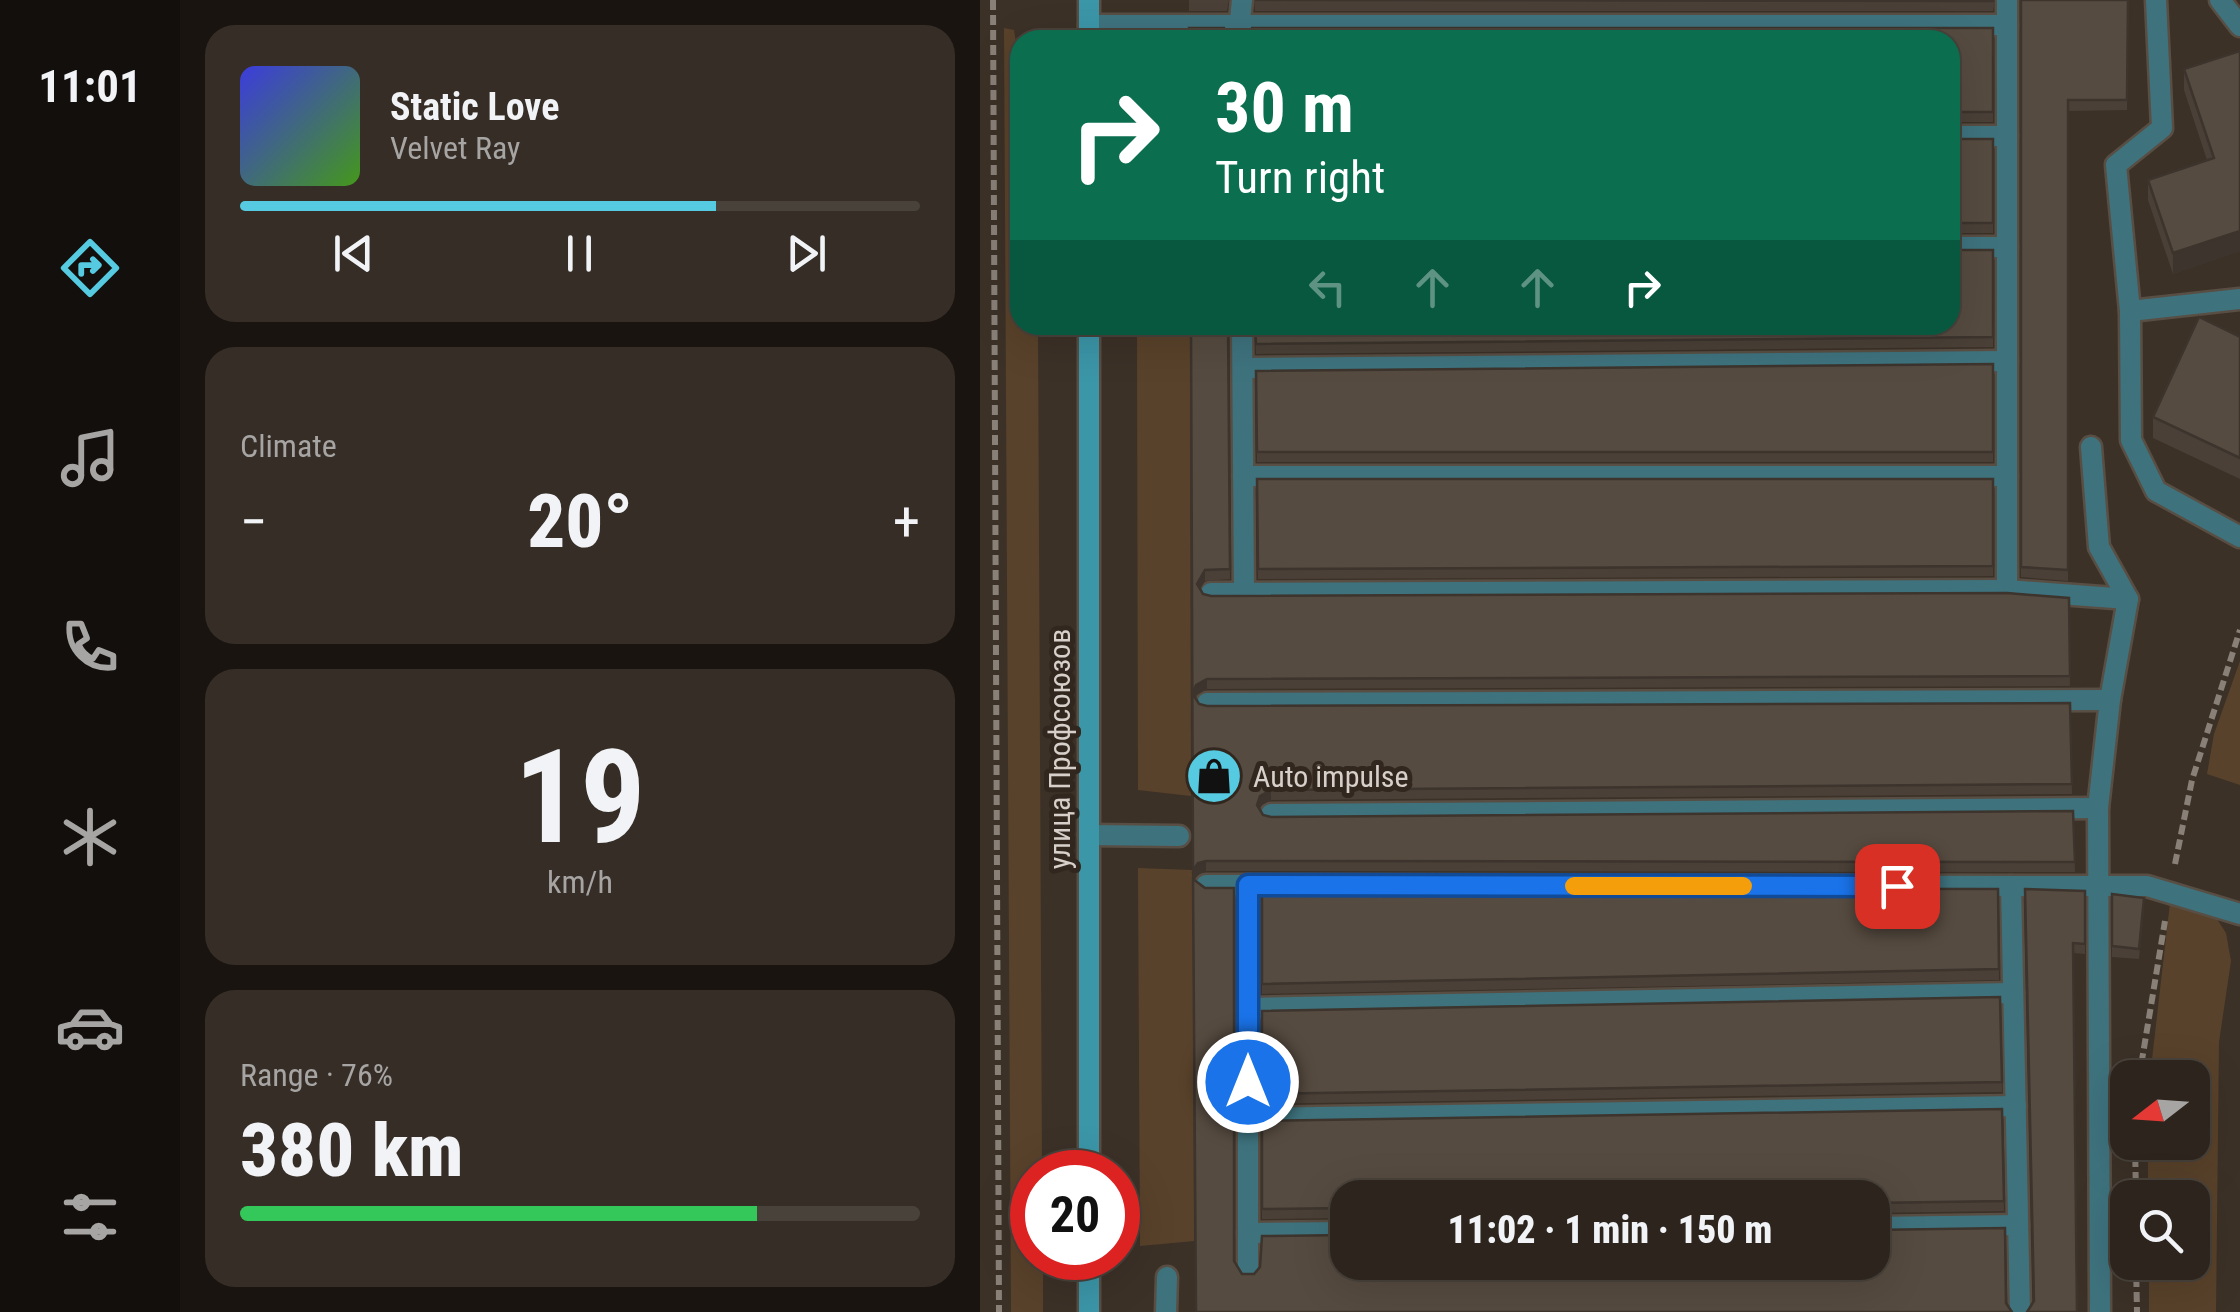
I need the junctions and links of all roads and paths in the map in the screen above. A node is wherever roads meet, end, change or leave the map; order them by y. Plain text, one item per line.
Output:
1 (992, 0) edge
2 (1089, 0) edge
3 (1242, 0) edge
4 (2008, 0) edge
5 (2156, 0) edge
6 (2220, 0) edge
7 (2008, 25) junction
8 (2240, 26) edge
9 (1089, 30) edge
10 (1238, 30) edge
11 (1458, 30) edge
12 (1960, 136) edge
13 (2007, 136) junction
14 (1960, 247) edge
15 (2007, 247) junction
16 (2240, 299) edge
17 (2130, 311) junction
18 (1089, 335) edge
19 (1242, 335) edge
20 (2007, 361) junction
21 (1242, 368) junction
22 (2090, 447) dead end
23 (1243, 476) junction
24 (2007, 476) junction
25 (2240, 537) edge
26 (2007, 590) junction
27 (1211, 593) edge
28 (1244, 593) junction
29 (2128, 598) junction
30 (2240, 630) edge
31 (2110, 700) junction
32 (1206, 703) edge
33 (2098, 808) junction
34 (1271, 814) edge
35 (1090, 835) junction
36 (1179, 836) dead end
37 (1206, 885) edge
38 (1248, 885) junction
39 (2012, 886) junction
40 (2099, 886) junction
41 (2169, 895) junction
42 (2240, 914) edge
43 (2013, 993) junction
44 (1249, 1008) junction
45 (2142, 1060) edge
46 (2016, 1106) junction
47 (1248, 1118) junction
48 (1089, 1150) edge
49 (2018, 1225) junction
50 (1890, 1227) edge
51 (1330, 1232) edge
52 (1248, 1234) junction
53 (1248, 1272) edge
54 (1167, 1277) dead end
55 (1089, 1280) edge
56 (2136, 1280) edge
57 (999, 1312) edge
58 (1089, 1312) edge
59 (1166, 1312) edge
60 (2020, 1312) edge
61 (2100, 1312) edge
62 (2137, 1312) edge

1 - 57 path
2 - 9 main road
3 - 10 lane
4 - 7 lane
5 - 17 lane
6 - 8 lane
7 - 11 lane
7 - 13 lane
12 - 13 lane
13 - 15 lane
14 - 15 lane
15 - 20 lane
16 - 17 lane
17 - 25 lane
18 - 35 main road, улица Профсоюзов
19 - 21 lane
20 - 21 lane
20 - 24 lane
21 - 23 lane
22 - 29 lane
23 - 24 lane
23 - 28 lane
24 - 26 lane
26 - 28 lane
26 - 29 lane
27 - 28 lane
29 - 31 lane
30 - 41 path
31 - 32 lane
31 - 33 lane
33 - 34 lane
33 - 40 lane
35 - 36 lane
35 - 48 main road, улица Профсоюзов
37 - 38 lane
38 - 39 lane
38 - 44 lane
39 - 40 lane
39 - 43 lane
40 - 41 lane
40 - 61 lane
41 - 42 lane
41 - 45 path
43 - 44 lane
43 - 46 lane
44 - 47 lane
46 - 47 lane
46 - 49 lane
47 - 52 lane
49 - 50 lane
49 - 60 lane
51 - 52 lane
52 - 53 lane
54 - 59 lane
55 - 58 main road
56 - 62 path

